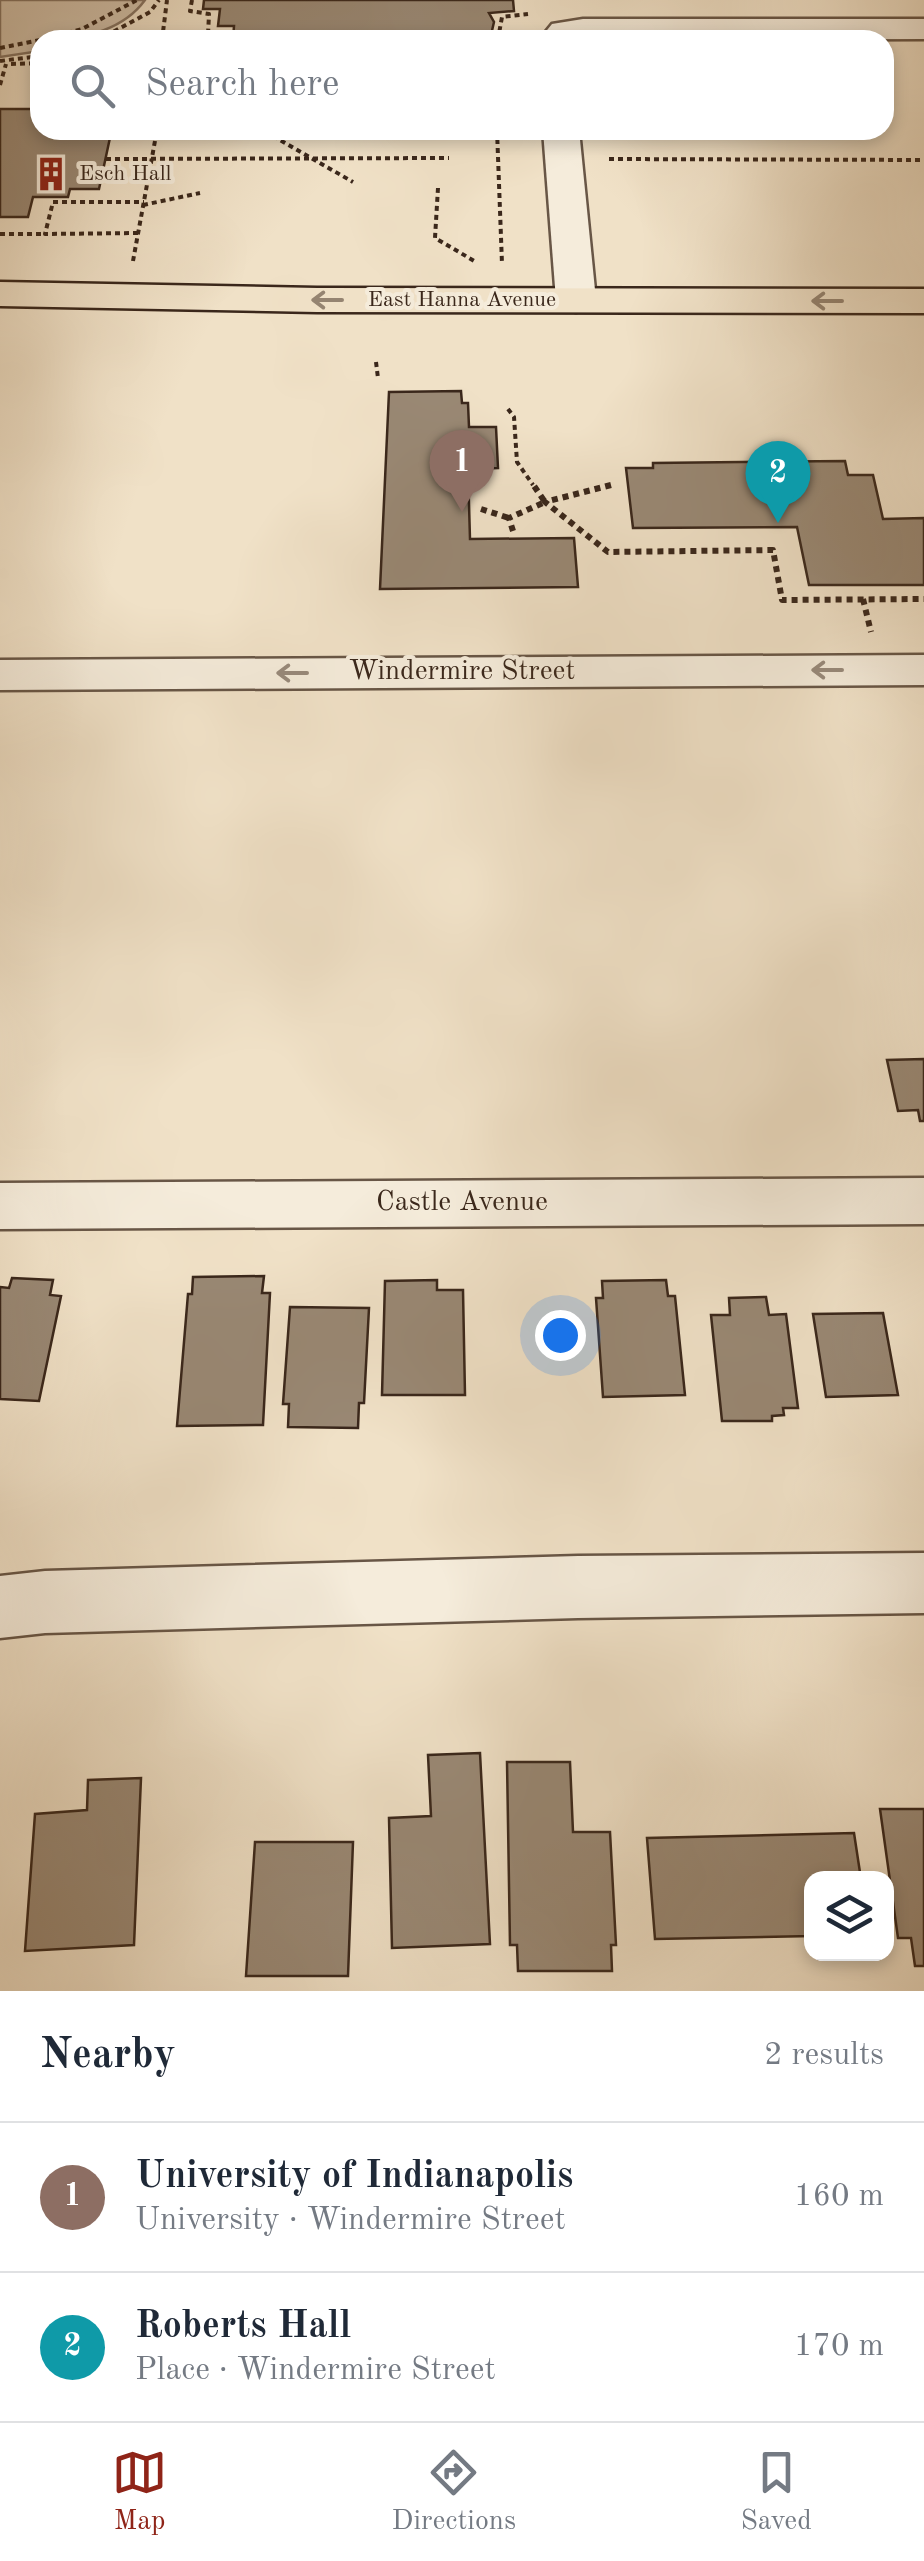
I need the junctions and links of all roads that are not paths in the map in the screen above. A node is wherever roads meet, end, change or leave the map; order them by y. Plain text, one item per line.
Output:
1 (924, 29) edge
2 (573, 30) edge
3 (562, 144) edge
4 (0, 294) edge
5 (576, 300) junction
6 (924, 300) edge
7 (924, 330) edge
8 (20, 332) dead end
9 (924, 670) edge
10 (0, 675) edge
11 (924, 1201) edge
12 (0, 1206) edge
13 (924, 1583) edge
14 (0, 1608) edge

1 - 2 street
3 - 5 street
5 -> 4 main road, East Hanna Avenue
6 -> 5 main road, East Hanna Avenue
7 - 8 main road, East Hanna Avenue
9 -> 10 street, Windermire Street
11 - 12 street, Castle Avenue
13 - 14 street

